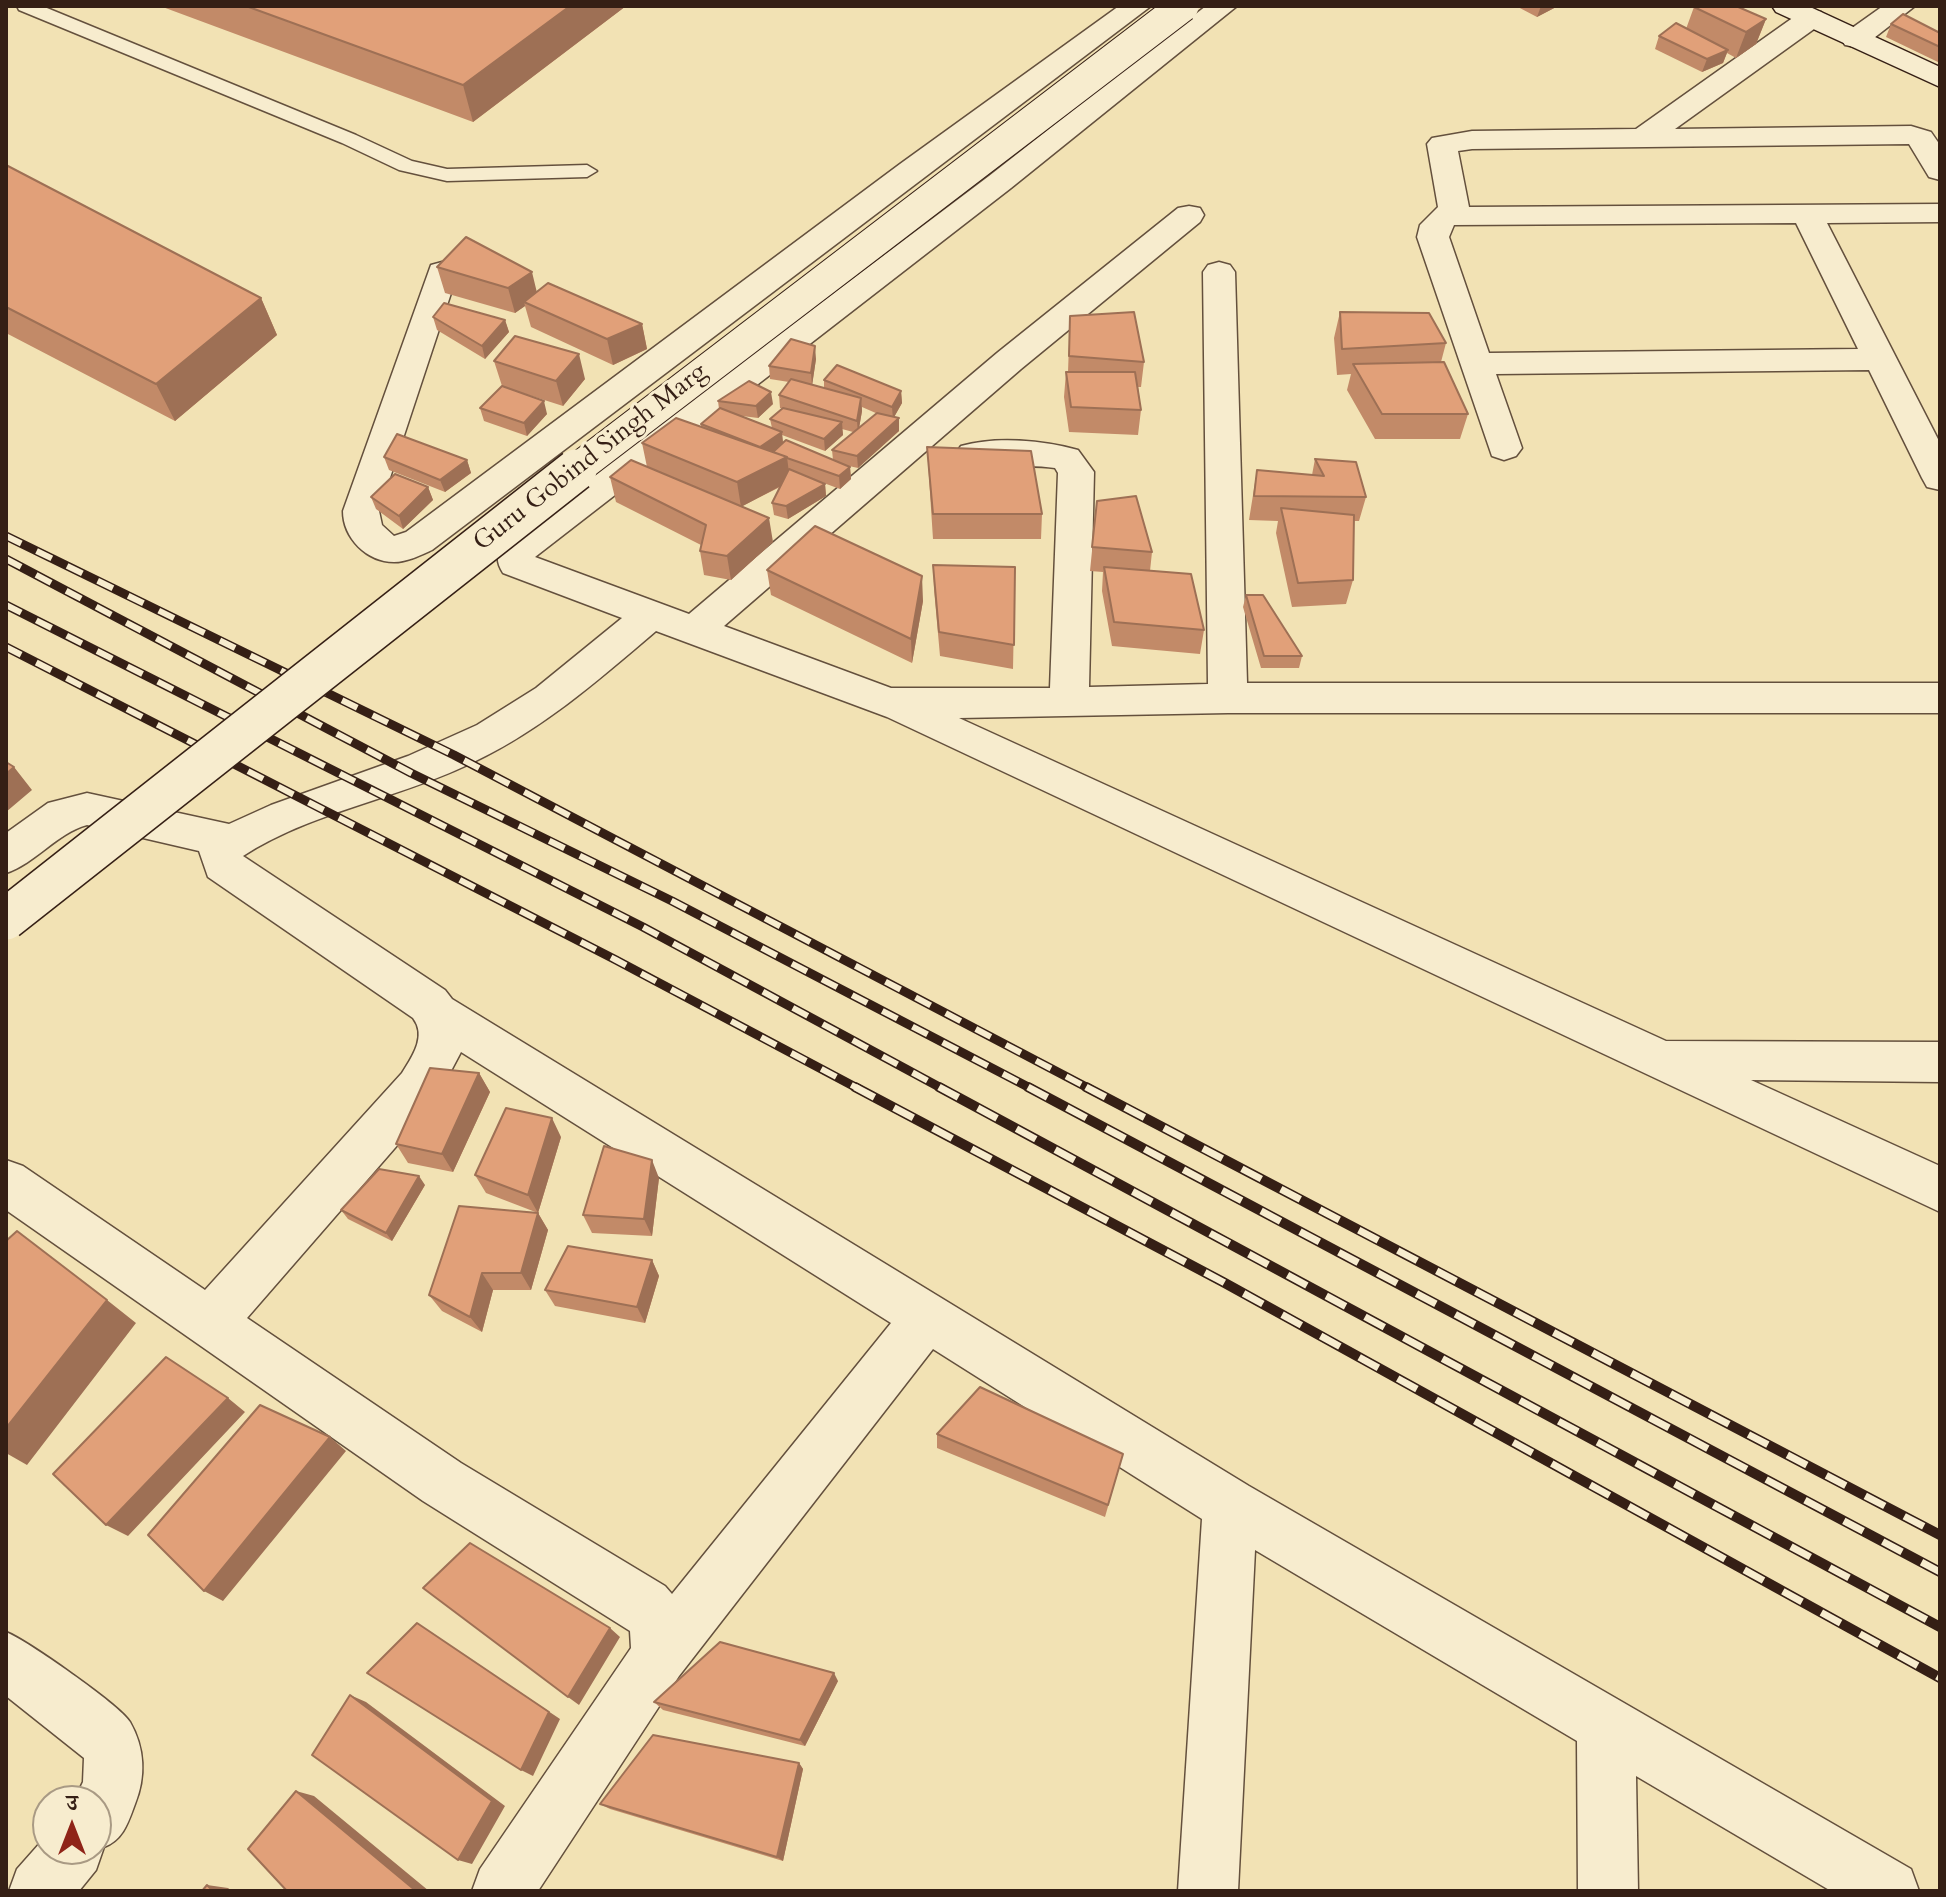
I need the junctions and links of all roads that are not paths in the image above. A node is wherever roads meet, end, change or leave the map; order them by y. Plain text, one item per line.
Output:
1 (26, 6) edge
2 (1137, 6) edge
3 (1183, 6) edge
4 (1223, 6) edge
5 (1901, 6) edge
6 (1798, 12) edge
7 (1855, 39) junction
8 (1940, 78) edge
9 (1643, 138) junction
10 (587, 171) dead end
11 (1940, 171) edge
12 (1806, 212) junction
13 (1940, 213) edge
14 (1189, 215) dead end
15 (1448, 216) junction
16 (442, 272) edge
17 (1219, 272) dead end
18 (1880, 359) junction
19 (1476, 364) junction
20 (1504, 448) dead end
21 (898, 455) junction
22 (1940, 478) edge
23 (652, 614) junction
24 (696, 629) junction
25 (1228, 698) junction
26 (1940, 698) edge
27 (889, 703) junction
28 (1069, 703) junction
29 (231, 841) junction
30 (6, 856) edge
31 (6, 919) edge
32 (439, 1014) junction
33 (1658, 1059) junction
34 (1940, 1062) edge
35 (6, 1182) edge
36 (1940, 1190) edge
37 (928, 1316) junction
38 (209, 1323) junction
39 (1230, 1505) junction
40 (659, 1656) junction
41 (6, 1660) edge
42 (1606, 1725) junction
43 (112, 1789) edge
44 (61, 1865) edge
45 (39, 1891) edge
46 (502, 1891) edge
47 (1208, 1891) edge
48 (1608, 1891) edge
49 (1889, 1891) edge

1 - 10 lane
2 - 16 street
3 - 31 street, Guru Gobind Singh Marg, bridge
4 - 23 street
5 - 7 street
6 - 7 street
6 - 9 street
7 - 8 street
9 - 11 street
9 - 15 street
12 - 13 street
12 - 15 street
12 - 18 street
14 - 21 street
15 - 19 street
17 - 25 street
18 - 19 street
18 - 22 street
19 - 20 street
21 - 24 street
21 - 28 street
23 - 24 street
23 - 29 street
24 - 27 street
25 - 26 street
25 - 28 street
27 - 28 street
27 - 33 street
29 - 30 street
29 - 32 street
32 - 37 street
32 - 38 street
33 - 34 street
33 - 36 street
35 - 38 street
37 - 39 street
37 - 40 street
38 - 40 street
39 - 42 street
39 - 47 street
40 - 46 street
41 - 43 street
42 - 48 street
42 - 49 street
44 - 45 street

